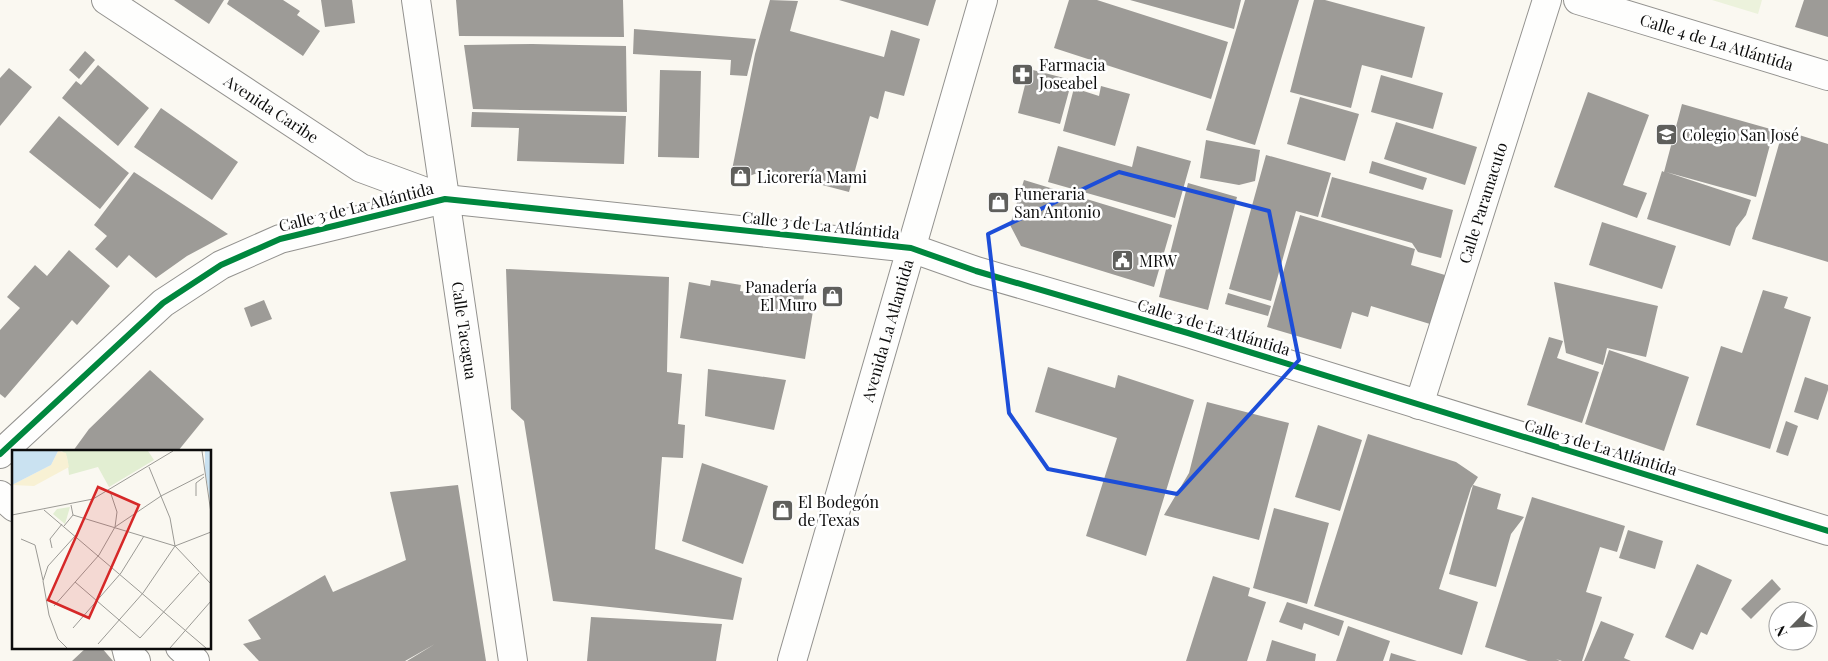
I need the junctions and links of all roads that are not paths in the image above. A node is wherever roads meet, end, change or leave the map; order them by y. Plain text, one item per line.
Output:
1 (106, 0) edge
2 (416, 0) edge
3 (983, 0) edge
4 (1547, 0) edge
5 (1578, 0) edge
6 (1828, 76) edge
7 (445, 199) junction
8 (911, 248) junction
9 (1419, 405) junction
10 (0, 454) edge
11 (0, 495) edge
12 (12, 505) edge
13 (1828, 532) edge
14 (126, 648) edge
15 (181, 648) edge
16 (136, 661) edge
17 (195, 661) edge
18 (513, 661) edge
19 (792, 661) edge

1 - 7 street, Avenida Caribe
2 - 7 street, Calle Tacagua
3 - 8 street, Avenida La Atlantida
4 - 9 street, Calle Paramacuto
5 - 6 street, Calle 4 de La Atlántida
7 - 8 street, Calle 3 de La Atlántida
7 - 10 street, Calle 3 de La Atlántida
7 - 18 street, Calle Tacagua
8 - 9 street, Calle 3 de La Atlántida
8 - 19 street, Avenida La Atlantida
9 - 13 street, Calle 3 de La Atlántida
11 - 12 street
14 - 16 street
15 - 17 street

